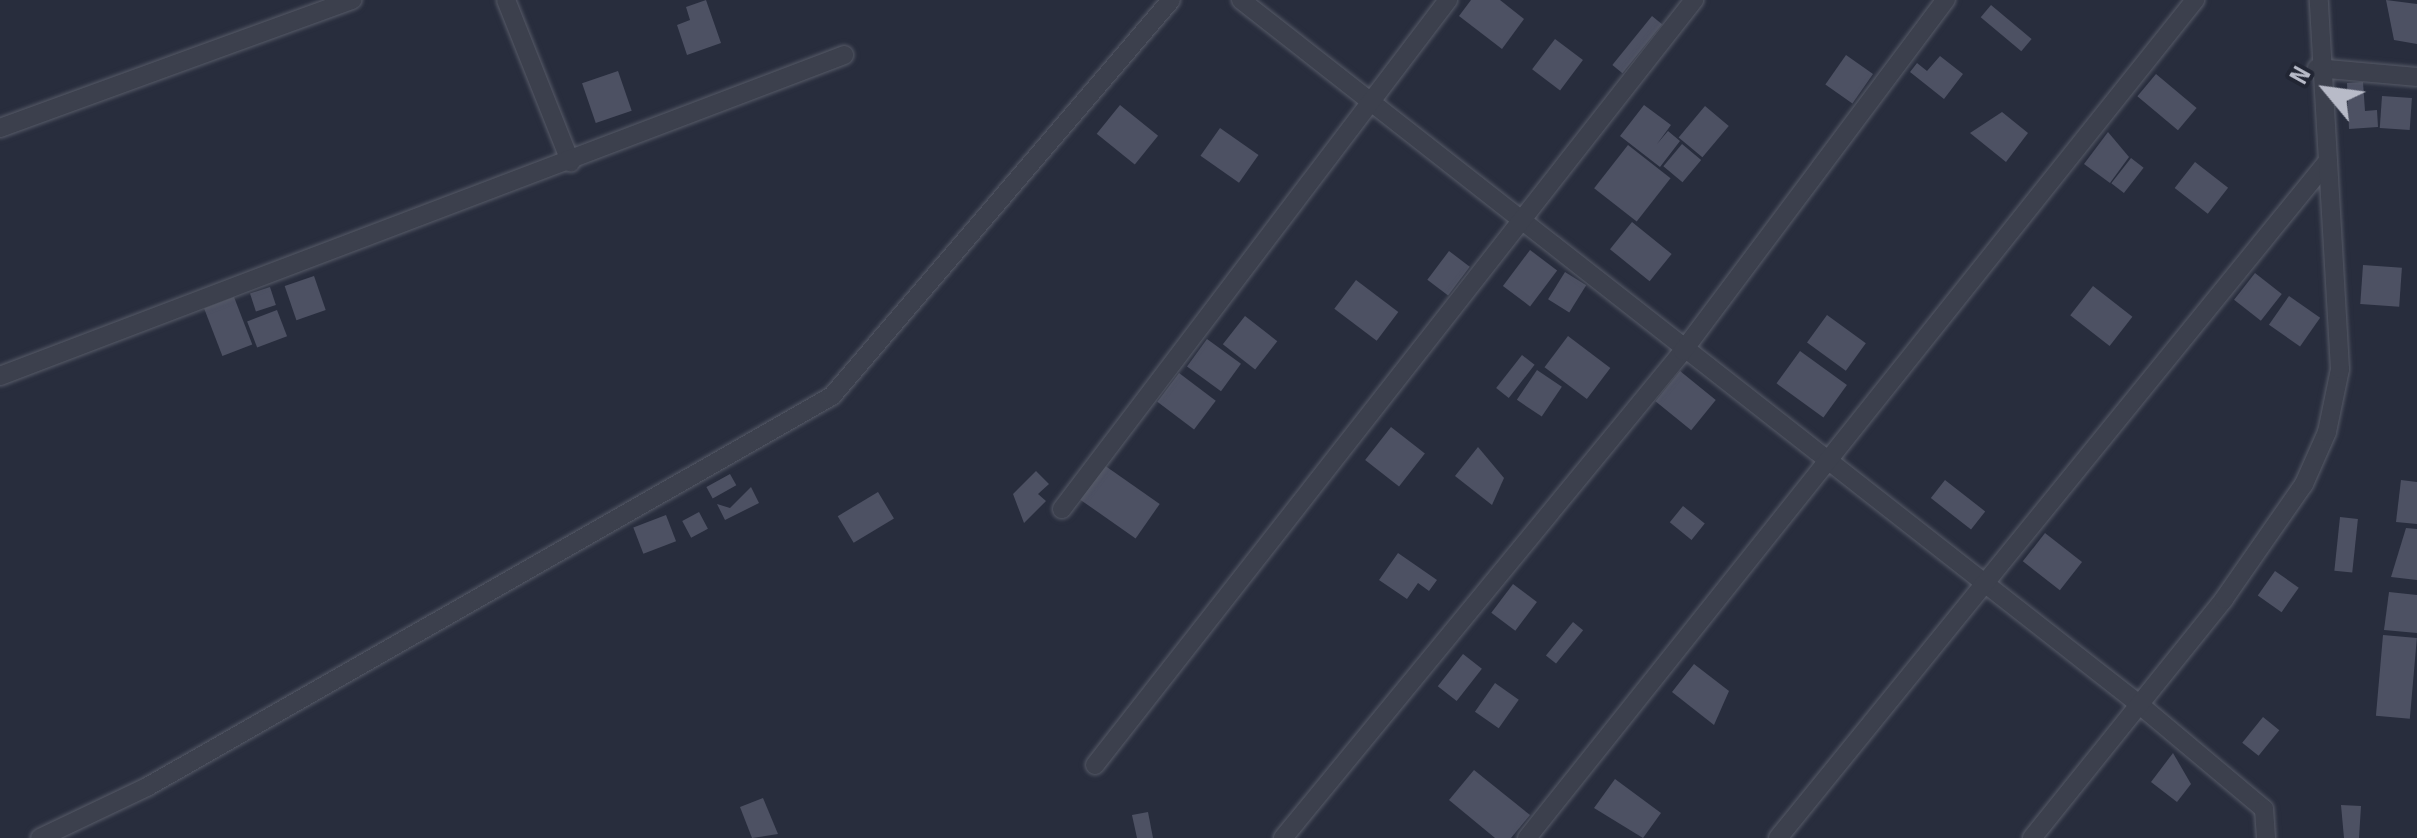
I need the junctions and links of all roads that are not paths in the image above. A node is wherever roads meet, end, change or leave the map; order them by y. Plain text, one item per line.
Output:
1 (352, 0) edge
2 (506, 0) edge
3 (1170, 0) edge
4 (1240, 0) edge
5 (1448, 0) edge
6 (1694, 0) edge
7 (1946, 0) edge
8 (2195, 0) edge
9 (2319, 0) edge
10 (844, 54) dead end
11 (2317, 68) junction
12 (2417, 77) edge
13 (1366, 106) junction
14 (0, 128) edge
15 (2326, 162) junction
16 (570, 163) junction
17 (1518, 226) junction
18 (1683, 351) junction
19 (0, 376) edge
20 (1827, 462) junction
21 (1062, 509) dead end
22 (1983, 580) junction
23 (2140, 705) junction
24 (1095, 765) dead end
25 (40, 838) edge
26 (1283, 838) edge
27 (1527, 838) edge
28 (1778, 838) edge
29 (2032, 838) edge
30 (2266, 838) edge

1 - 14 street
2 - 16 street
3 - 25 street
4 - 13 street
5 - 13 street
6 - 17 street
7 - 18 street
8 - 20 street
9 - 11 street
10 - 16 street
11 - 12 street
11 - 15 street
13 - 17 street
13 - 21 street
15 - 22 street
15 - 23 street
16 - 19 street
17 - 18 street
17 - 24 street
18 - 20 street
18 - 26 street
20 - 22 street
20 - 27 street
22 - 23 street
22 - 28 street
23 - 29 street
23 - 30 street

